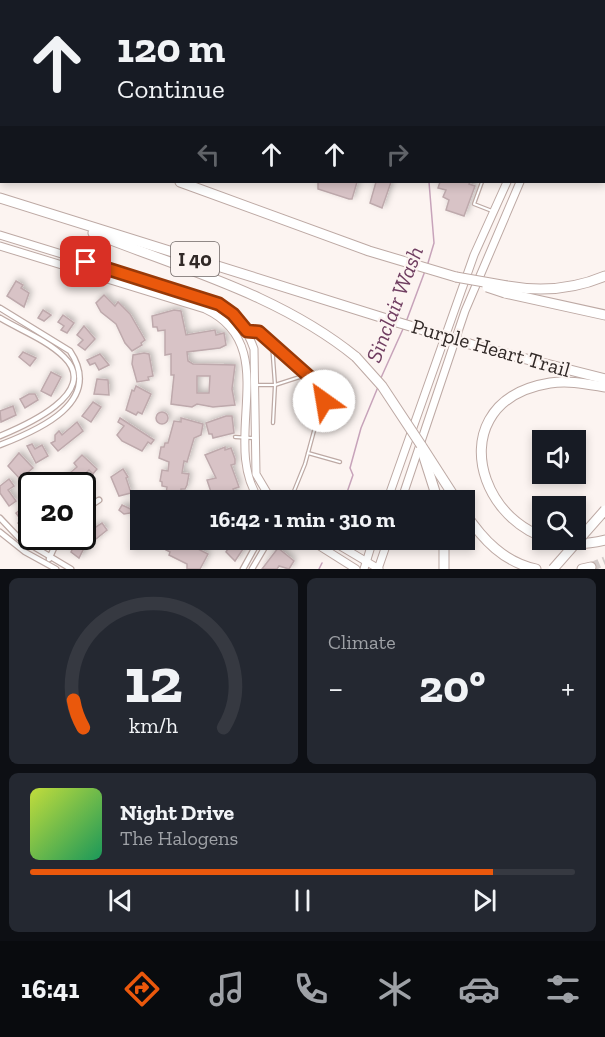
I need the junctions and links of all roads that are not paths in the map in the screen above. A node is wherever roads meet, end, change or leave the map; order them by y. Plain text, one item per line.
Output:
1 (183, 183) edge
2 (482, 183) edge
3 (507, 183) edge
4 (520, 183) edge
5 (0, 198) edge
6 (21, 205) junction
7 (494, 212) junction
8 (0, 235) edge
9 (0, 246) edge
10 (605, 276) edge
11 (506, 289) junction
12 (0, 308) edge
13 (605, 315) edge
14 (0, 318) edge
15 (247, 331) junction
16 (272, 344) junction
17 (307, 375) junction
18 (605, 379) edge
19 (275, 384) junction
20 (257, 385) junction
21 (605, 387) edge
22 (324, 398) junction
23 (347, 406) dead end
24 (273, 423) dead end
25 (0, 436) edge
26 (235, 437) dead end
27 (245, 438) junction
28 (255, 438) junction
29 (0, 445) edge
30 (421, 445) junction
31 (308, 453) junction
32 (340, 462) dead end
33 (252, 490) edge
34 (265, 490) edge
35 (294, 490) edge
36 (391, 490) edge
37 (405, 490) edge
38 (435, 490) edge
39 (450, 490) edge
40 (99, 500) dead end
41 (96, 502) edge
42 (605, 510) edge
43 (0, 518) edge
44 (501, 522) dead end
45 (475, 528) edge
46 (0, 532) edge
47 (518, 536) dead end
48 (605, 540) edge
49 (527, 541) dead end
50 (586, 547) edge
51 (53, 550) edge
52 (253, 550) edge
53 (264, 550) edge
54 (326, 550) edge
55 (347, 550) edge
56 (370, 550) edge
57 (385, 550) edge
58 (444, 550) edge
59 (50, 557) junction
60 (366, 561) junction
61 (47, 564) junction
62 (56, 569) edge
63 (71, 569) edge
64 (243, 569) edge
65 (252, 569) edge
66 (356, 569) edge
67 (364, 569) edge
68 (378, 569) edge
69 (444, 569) edge
70 (537, 569) edge
71 (553, 569) edge

1 - 11 highway, bridge
2 - 7 lane
3 - 7 street
4 - 37 street
5 - 6 highway, Purple Heart Trail / I 40
6 - 18 highway, Purple Heart Trail / I 40, bridge
6 - 30 highway, bridge
7 - 36 street
8 - 15 street
9 - 27 street
10 - 11 highway
11 - 13 highway
12 - 29 street
14 - 25 street
15 - 16 lane
15 - 20 street
16 - 17 lane
16 - 19 lane
17 - 19 lane
17 - 22 lane
19 - 20 lane
19 - 24 lane
20 - 28 street
21 - 44 highway
22 - 23 lane
22 - 31 lane
26 - 27 lane
27 - 28 lane
27 - 33 street
28 - 34 street
30 - 38 highway
30 - 39 highway
31 - 32 lane
31 - 35 lane
40 - 41 street
42 - 71 highway, bridge
43 - 59 street
45 - 70 highway
46 - 61 street
47 - 49 highway
48 - 50 highway
51 - 59 street
52 - 64 street
53 - 65 street
54 - 66 street
55 - 60 street
56 - 60 street
57 - 68 street
58 - 69 highway
59 - 61 street
59 - 63 street
60 - 67 street
60 - 68 street
61 - 62 street

